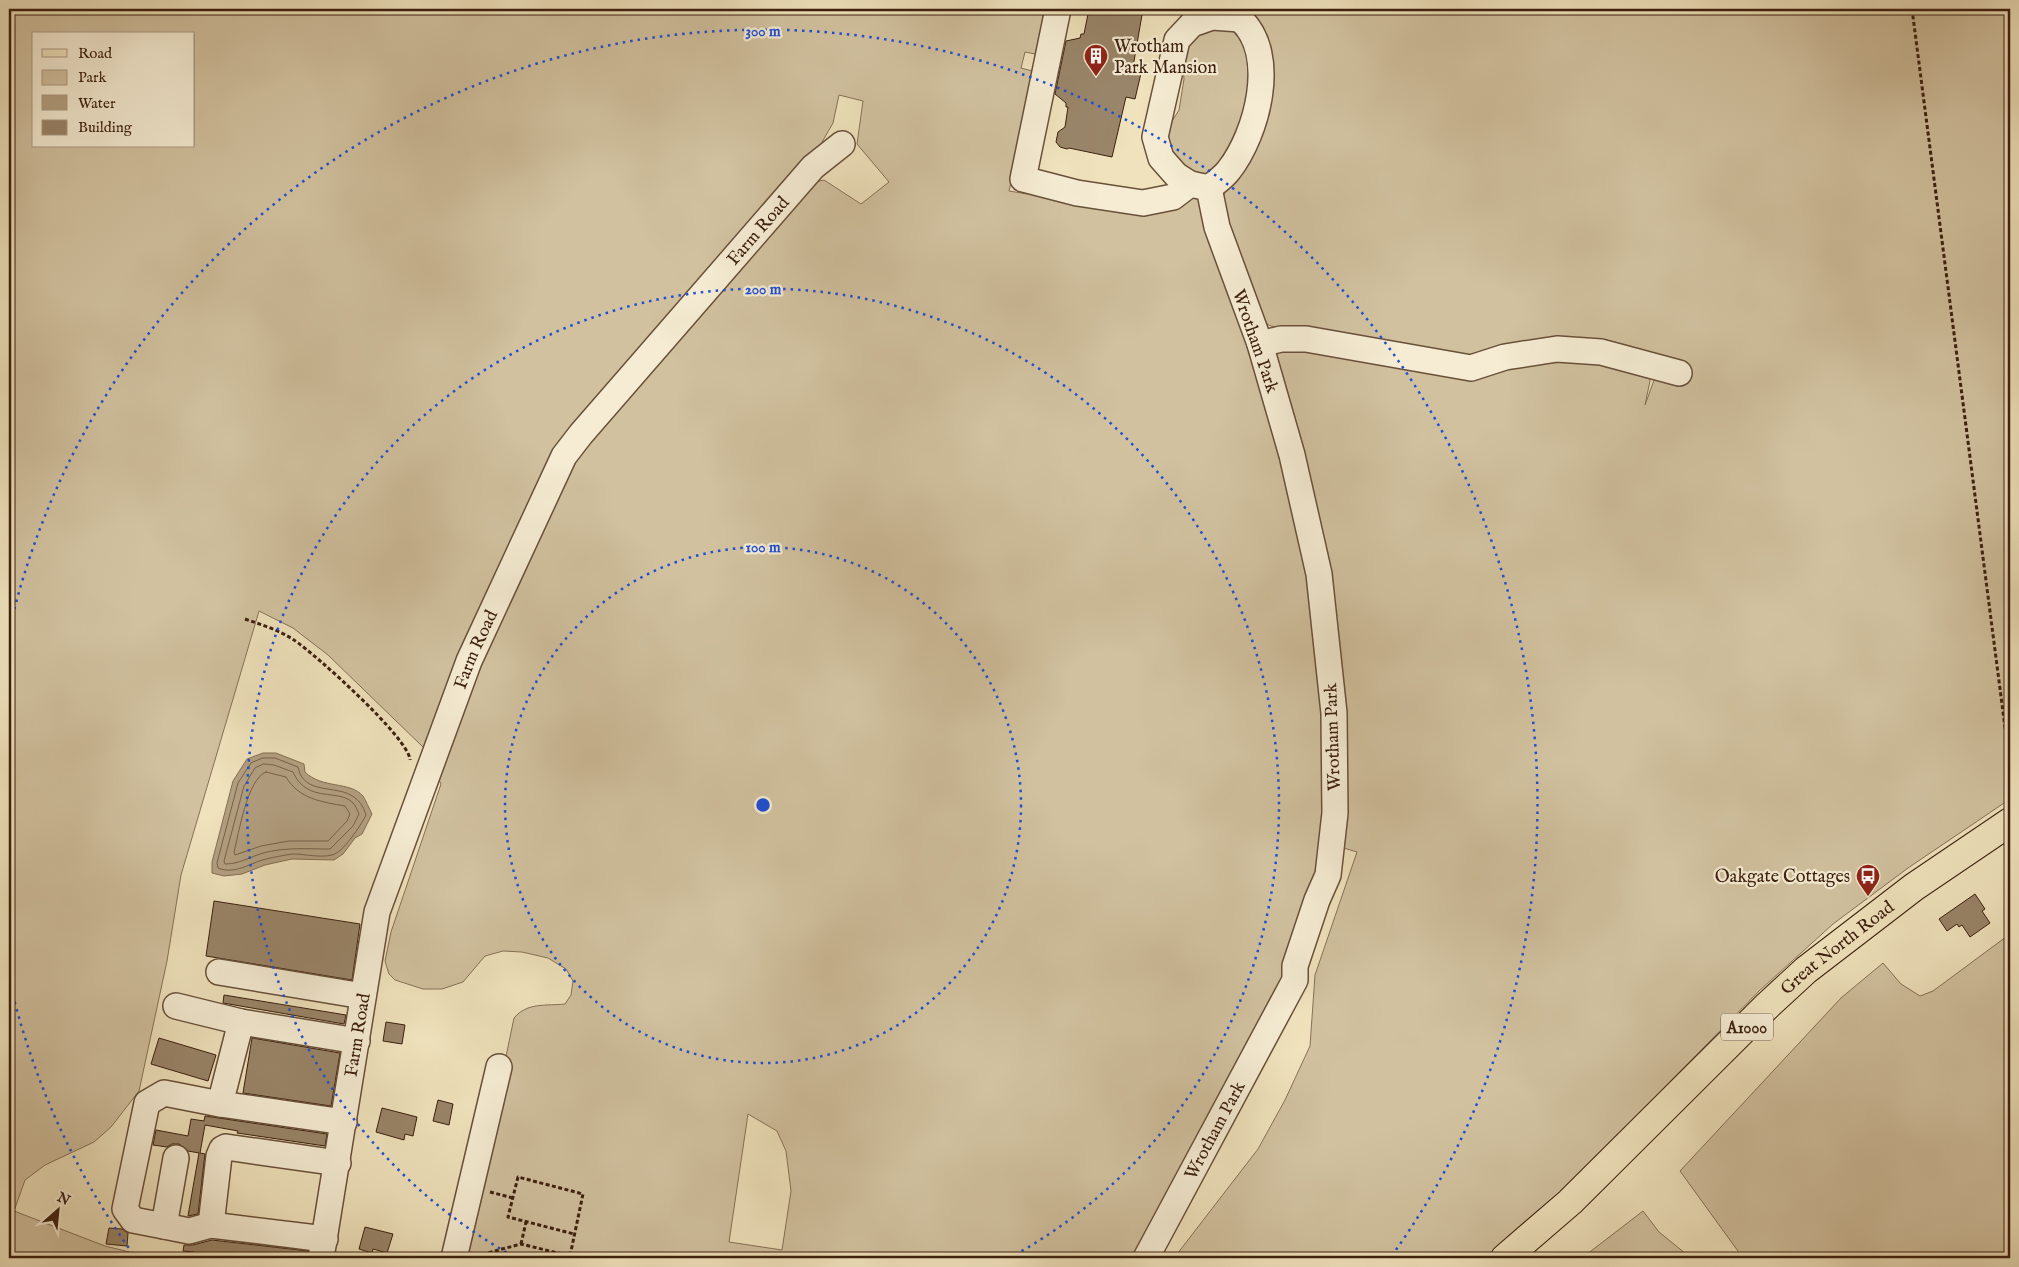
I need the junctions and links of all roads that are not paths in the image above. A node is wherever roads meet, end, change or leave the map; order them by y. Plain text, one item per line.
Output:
1 (1058, 9) edge
2 (1240, 14) edge
3 (1192, 15) edge
4 (842, 144) dead end
5 (1200, 186) junction
6 (1260, 344) junction
7 (1679, 373) dead end
8 (2010, 822) edge
9 (220, 972) dead end
10 (363, 996) junction
11 (176, 1006) dead end
12 (241, 1022) junction
13 (357, 1041) junction
14 (499, 1068) dead end
15 (220, 1104) junction
16 (344, 1122) junction
17 (176, 1158) dead end
18 (338, 1163) junction
19 (211, 1225) junction
20 (164, 1226) junction
21 (323, 1248) edge
22 (454, 1258) edge
23 (1146, 1258) edge
24 (1505, 1258) edge

1 - 5 lane
2 - 3 lane
2 - 5 lane
3 - 5 lane
4 - 10 lane, Farm Road
5 - 6 lane, Wrotham Park
6 - 7 lane
6 - 23 lane, Wrotham Park
8 - 24 main road, Great North Road / A1000
9 - 10 lane
10 - 13 lane, Farm Road
11 - 12 lane
12 - 13 lane
12 - 15 lane
13 - 16 lane, Farm Road
14 - 22 lane
15 - 16 lane
15 - 20 lane
16 - 18 lane, Farm Road
17 - 20 lane
18 - 19 lane
18 - 21 lane, Farm Road
19 - 20 lane
19 - 21 lane

